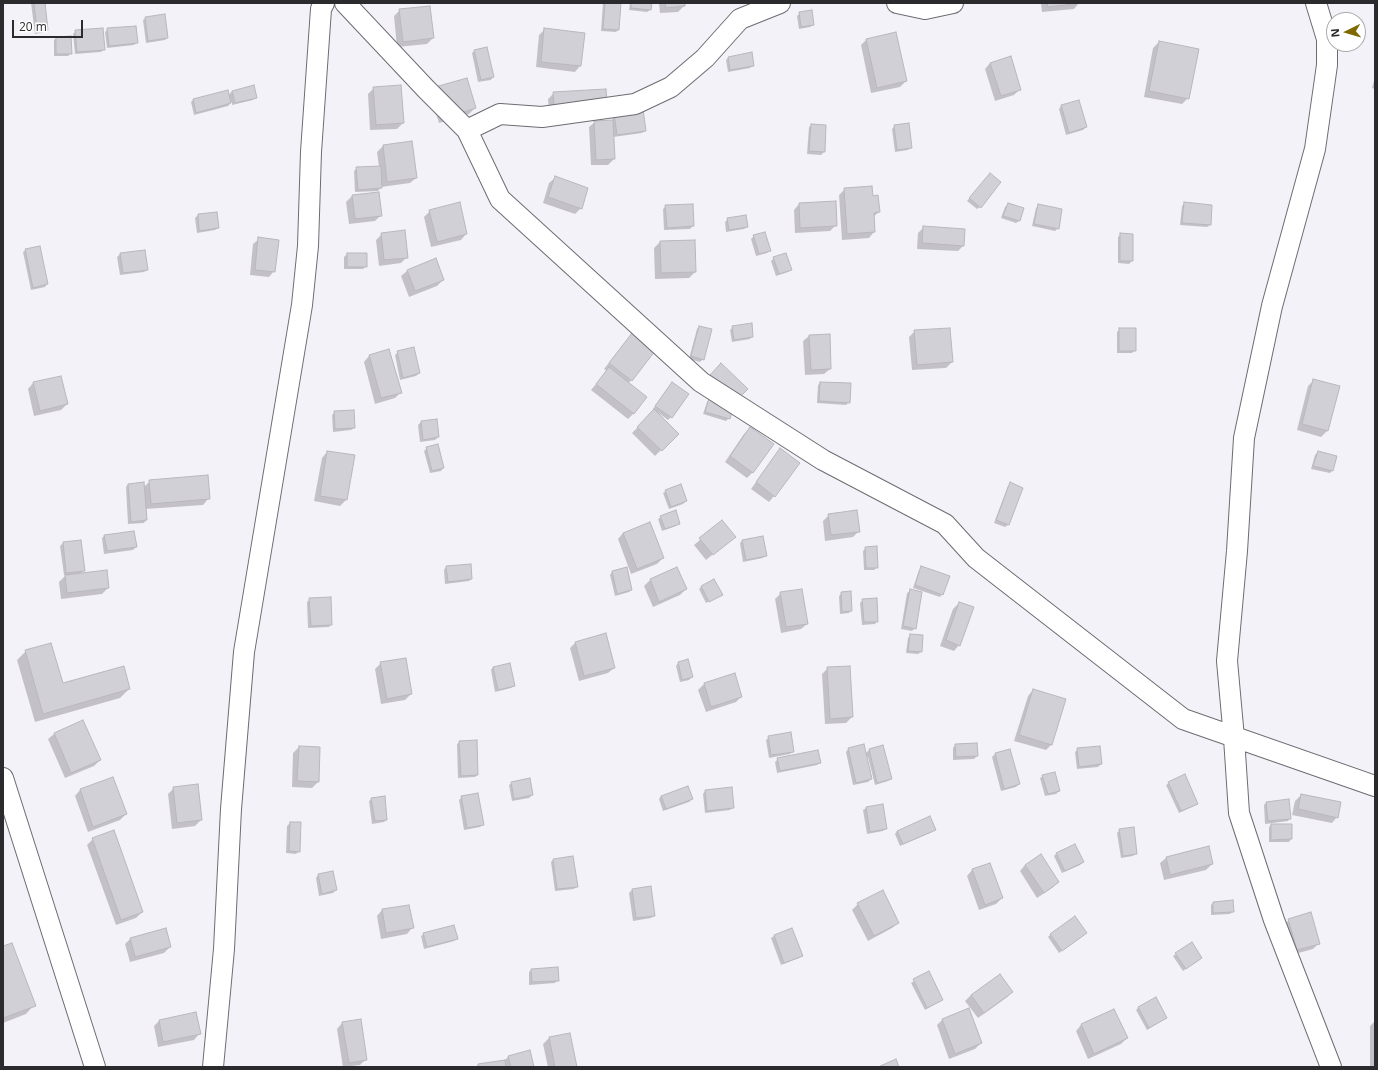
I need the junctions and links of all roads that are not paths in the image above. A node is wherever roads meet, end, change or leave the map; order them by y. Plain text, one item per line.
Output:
1 (324, 3) edge
2 (345, 3) edge
3 (780, 3) edge
4 (898, 3) edge
5 (953, 3) edge
6 (1316, 3) edge
7 (467, 130) junction
8 (1234, 738) junction
9 (3, 778) edge
10 (1375, 786) edge
11 (95, 1067) edge
12 (213, 1067) edge
13 (1331, 1067) edge

1 - 12 street
2 - 7 street
3 - 7 street
4 - 5 street
6 - 8 street
7 - 8 street
8 - 10 street
8 - 13 street
9 - 11 street

